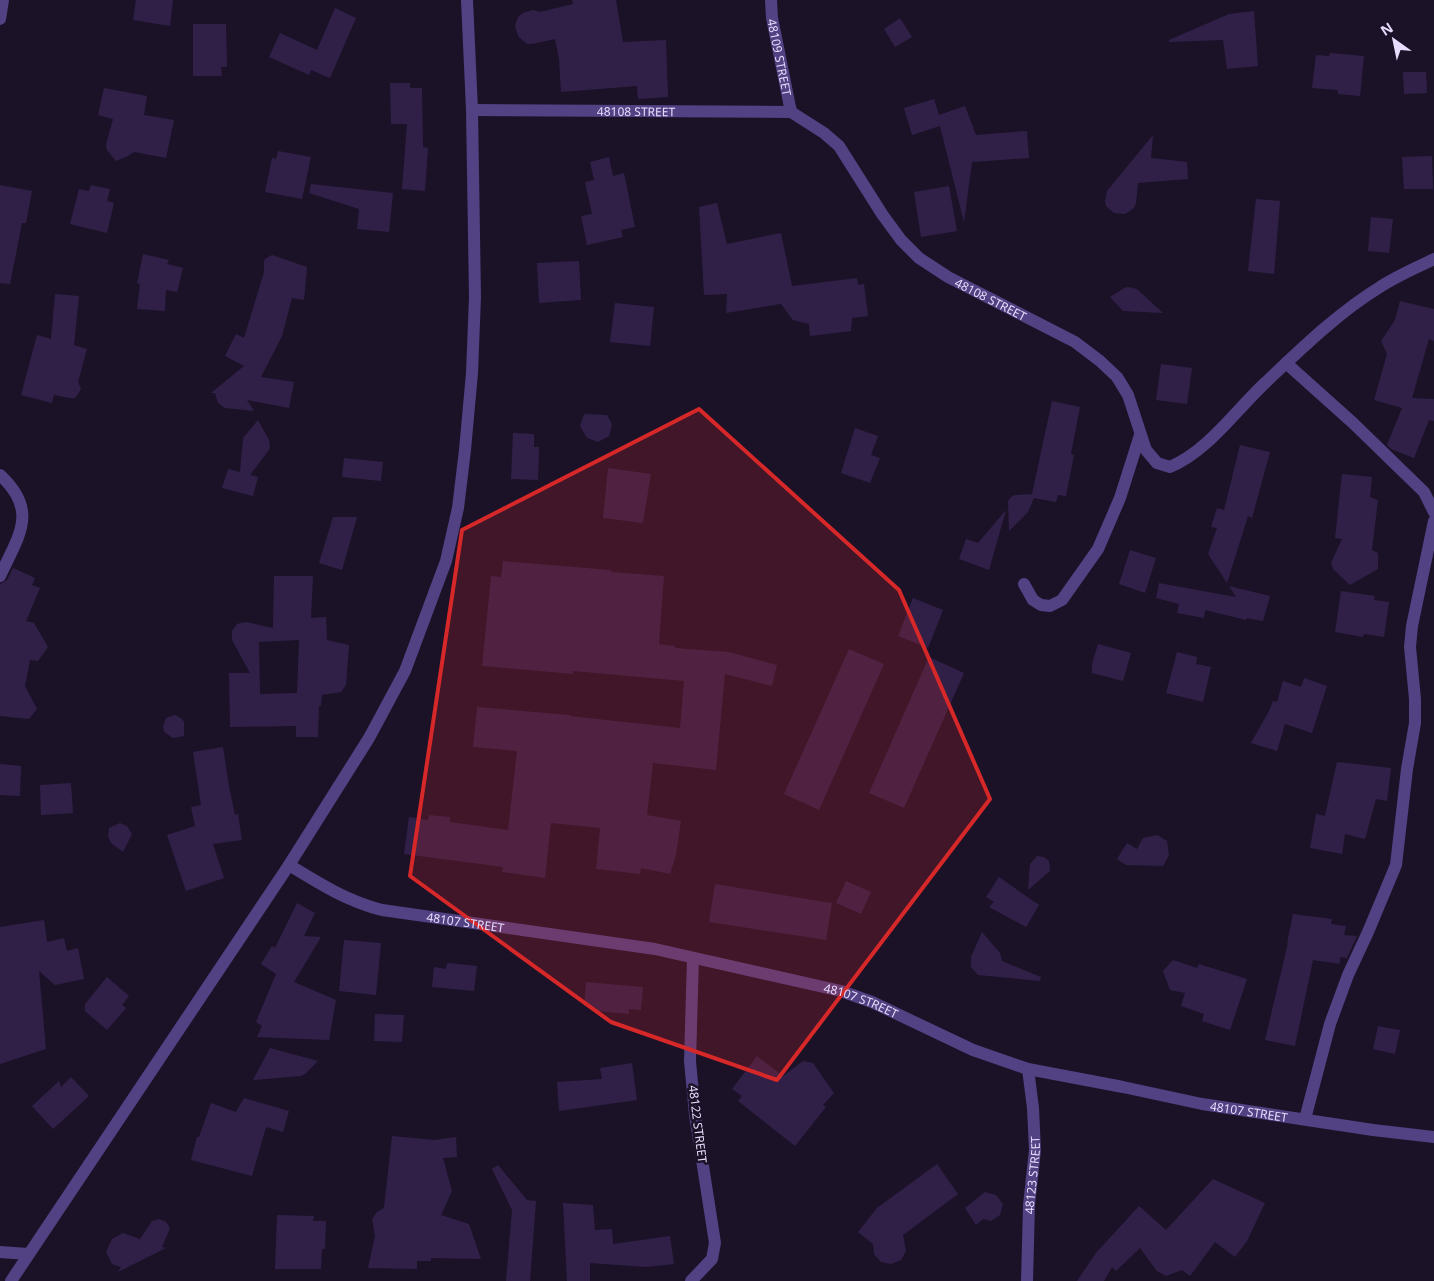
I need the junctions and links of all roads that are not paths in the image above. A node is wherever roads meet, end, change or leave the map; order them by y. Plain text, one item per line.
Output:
1 (3, 0) edge
2 (467, 0) edge
3 (771, 0) edge
4 (0, 19) edge
5 (472, 110) junction
6 (791, 112) junction
7 (1434, 259) edge
8 (1286, 363) junction
9 (1140, 435) junction
10 (0, 474) edge
11 (1434, 512) edge
12 (1434, 521) edge
13 (0, 576) edge
14 (1024, 584) dead end
15 (289, 865) junction
16 (693, 958) junction
17 (1028, 1069) junction
18 (1304, 1120) junction
19 (1434, 1137) edge
20 (0, 1252) edge
21 (28, 1254) junction
22 (11, 1281) edge
23 (691, 1281) edge
24 (1027, 1281) edge

1 - 4 street
2 - 5 street
3 - 6 street, 48109 STREET
5 - 6 street, 48108 STREET
5 - 15 street
6 - 9 street, 48108 STREET
7 - 8 street, 48108 STREET
8 - 9 street, 48108 STREET
8 - 11 street
9 - 14 street
10 - 13 street
12 - 18 street
15 - 16 street, 48107 STREET
15 - 21 street
16 - 17 street, 48107 STREET
16 - 23 street, 48122 STREET
17 - 18 street, 48107 STREET
17 - 24 street, 48123 STREET
18 - 19 street, 48107 STREET
20 - 21 street
21 - 22 street

